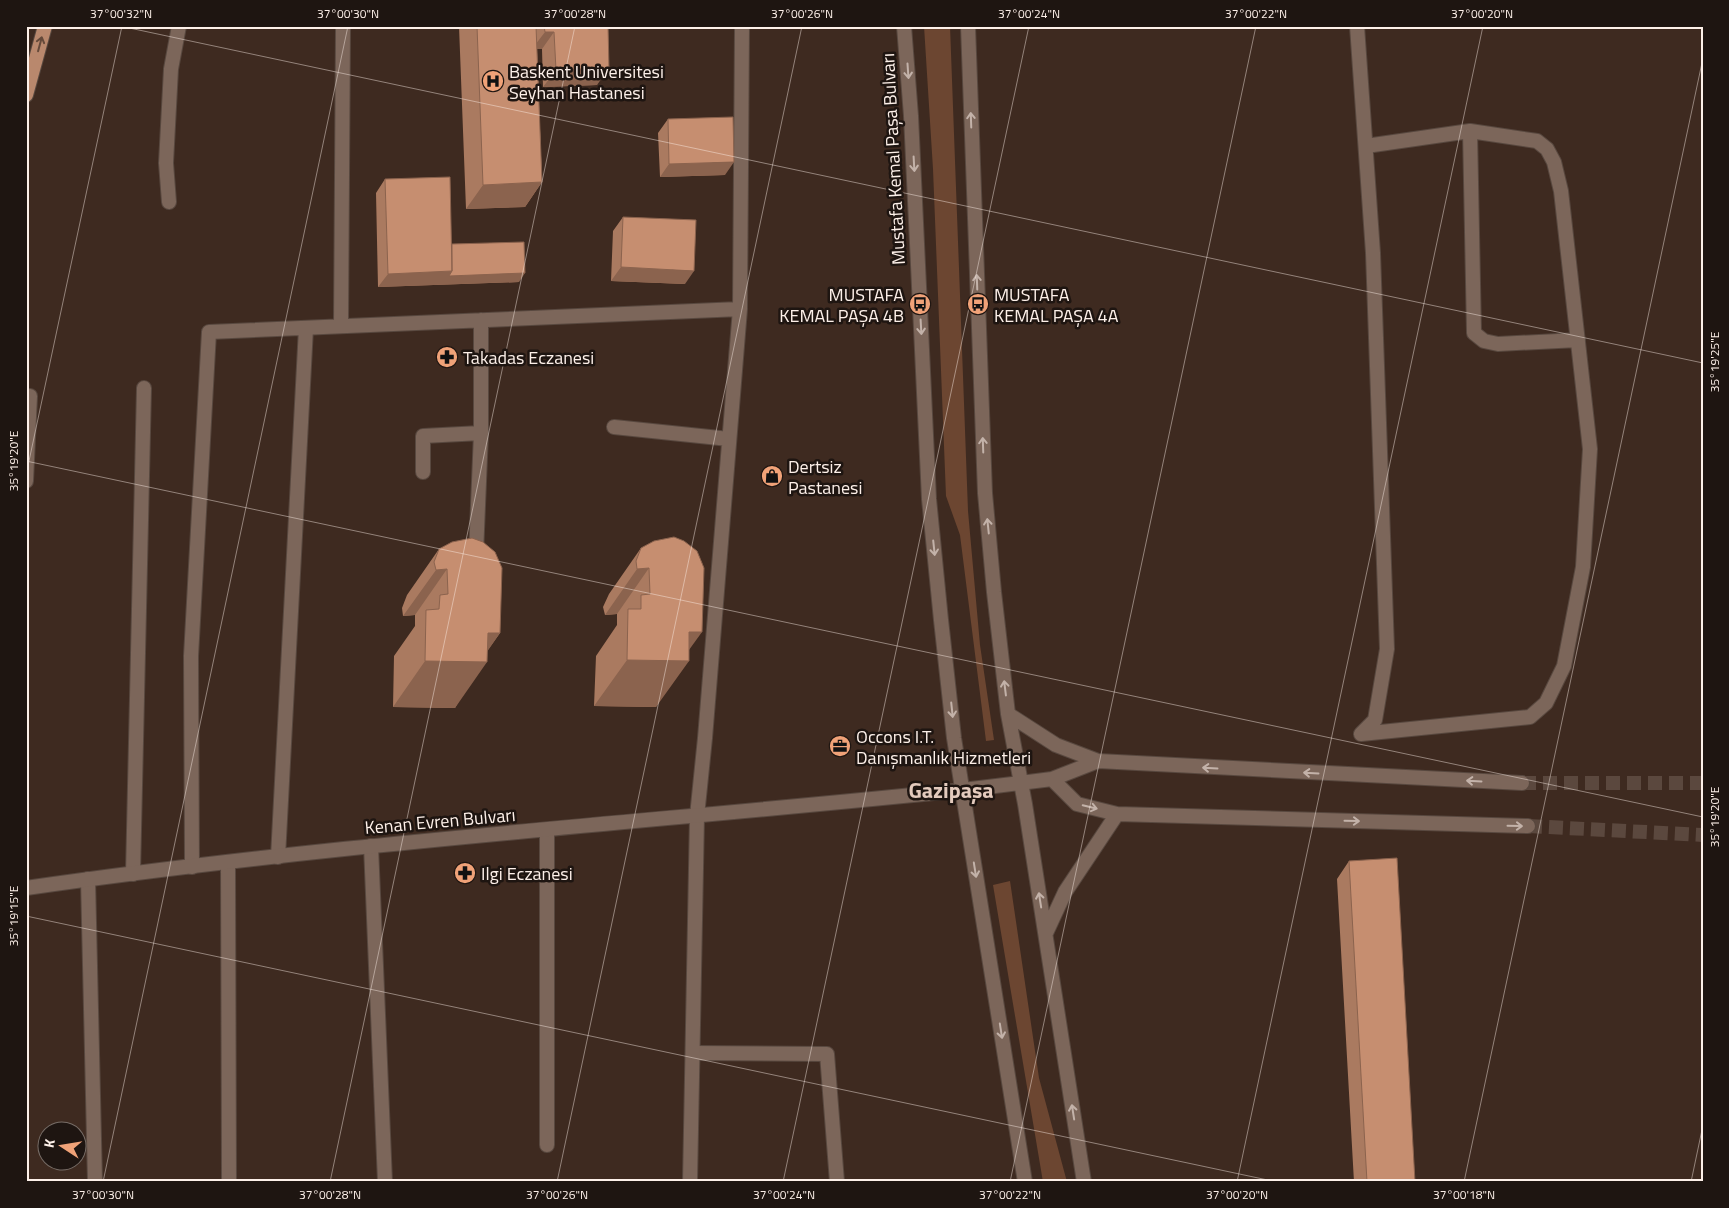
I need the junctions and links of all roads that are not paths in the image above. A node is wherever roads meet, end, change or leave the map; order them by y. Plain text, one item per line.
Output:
1 (45, 26) edge
2 (179, 26) edge
3 (343, 26) edge
4 (742, 26) edge
5 (904, 26) edge
6 (968, 26) edge
7 (1357, 26) edge
8 (26, 95) edge
9 (1470, 131) junction
10 (1366, 146) junction
11 (169, 202) dead end
12 (740, 309) junction
13 (481, 320) junction
14 (341, 326) junction
15 (306, 328) junction
16 (1578, 340) junction
17 (144, 388) dead end
18 (30, 396) dead end
19 (614, 427) dead end
20 (481, 433) junction
21 (729, 439) junction
22 (423, 472) dead end
23 (26, 481) edge
24 (476, 554) edge
25 (1008, 714) junction
26 (1098, 761) junction
27 (1052, 779) junction
28 (1020, 782) junction
29 (1522, 784) tunnel mouth
30 (963, 790) junction
31 (1117, 814) junction
32 (697, 816) junction
33 (1528, 826) tunnel mouth
34 (547, 830) junction
35 (372, 846) junction
36 (278, 857) junction
37 (228, 863) junction
38 (192, 867) junction
39 (133, 874) junction
40 (88, 880) junction
41 (26, 888) edge
42 (1046, 933) junction
43 (693, 1052) junction
44 (547, 1145) dead end
45 (95, 1182) edge
46 (229, 1182) edge
47 (385, 1182) edge
48 (690, 1182) edge
49 (837, 1182) edge
50 (1025, 1182) edge
51 (1084, 1182) edge

8 -> 1 main road
2 - 11 street
3 - 14 street
4 - 12 street
5 -> 30 street, Mustafa Kemal Paşa Bulvarı
25 -> 6 street
7 - 10 street
9 - 10 street
9 - 16 street
9 - 16 street
10 - 16 street
12 - 13 street
12 - 21 street
13 - 14 street
13 - 20 street
14 - 15 street
15 - 36 street
15 - 38 street
17 - 39 street
18 - 23 street
19 - 21 street
20 - 22 street
20 - 24 street
21 - 32 street
25 - 26 street
25 - 28 street
26 - 27 street, Kenan Evren Bulvarı
29 -> 26 street
27 - 28 street, Kenan Evren Bulvarı
27 -> 31 street
28 - 30 street, Kenan Evren Bulvarı
42 -> 28 street
30 - 32 street, Kenan Evren Bulvarı
30 -> 50 street, Mustafa Kemal Paşa Bulvarı
31 -> 33 street
31 - 42 street
32 - 34 street, Kenan Evren Bulvarı
32 - 43 street
34 - 35 street, Kenan Evren Bulvarı
34 - 44 street
35 - 36 street, Kenan Evren Bulvarı
35 - 47 street
36 - 37 street, Kenan Evren Bulvarı
37 - 38 street, Kenan Evren Bulvarı
37 - 46 street
38 - 39 street, Kenan Evren Bulvarı
39 - 40 street, Kenan Evren Bulvarı
40 - 41 street, Kenan Evren Bulvarı
40 - 45 street
51 -> 42 street
43 - 48 street
43 - 49 street

